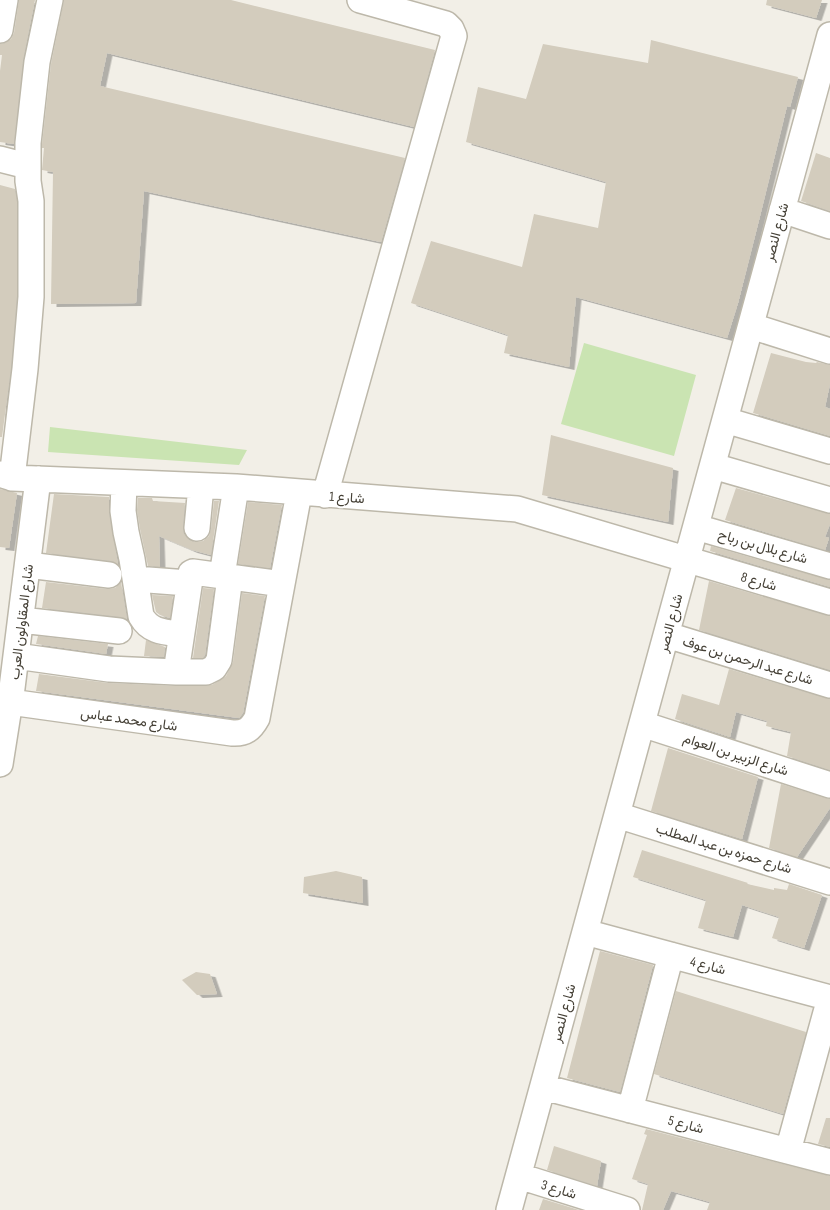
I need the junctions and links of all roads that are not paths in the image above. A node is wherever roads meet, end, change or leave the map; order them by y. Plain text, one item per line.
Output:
1 (5, 0) edge
2 (50, 0) edge
3 (360, 0) edge
4 (0, 30) edge
5 (830, 35) edge
6 (823, 86) edge
7 (0, 159) edge
8 (27, 166) junction
9 (782, 210) junction
10 (830, 226) edge
11 (751, 326) junction
12 (830, 351) edge
13 (725, 420) junction
14 (830, 451) edge
15 (713, 466) junction
16 (6, 476) edge
17 (38, 479) junction
18 (124, 482) junction
19 (201, 486) junction
20 (236, 487) junction
21 (299, 493) junction
22 (325, 495) junction
23 (830, 500) edge
24 (696, 527) junction
25 (198, 528) dead end
26 (687, 560) junction
27 (28, 565) junction
28 (830, 566) edge
29 (109, 575) dead end
30 (226, 576) junction
31 (135, 579) junction
32 (188, 583) junction
33 (282, 584) junction
34 (830, 602) edge
35 (21, 620) junction
36 (119, 631) dead end
37 (181, 634) junction
38 (667, 635) junction
39 (16, 656) junction
40 (176, 672) junction
41 (830, 685) edge
42 (10, 702) junction
43 (642, 724) junction
44 (0, 764) edge
45 (830, 785) edge
46 (617, 815) junction
47 (830, 882) edge
48 (586, 932) junction
49 (671, 955) junction
50 (830, 998) edge
51 (543, 1087) junction
52 (630, 1110) junction
53 (788, 1151) junction
54 (830, 1162) edge
55 (518, 1176) junction
56 (509, 1210) edge
57 (627, 1210) edge

1 - 4 street
2 - 8 street
3 - 22 street
5 - 6 street, شارع النصر
6 - 9 street, شارع النصر
7 - 8 street
8 - 16 street
9 - 10 street
9 - 11 street, شارع النصر
11 - 12 street
11 - 13 street, شارع النصر
13 - 14 street
13 - 15 street, شارع النصر
15 - 23 street
15 - 24 street, شارع النصر
16 - 17 street, شارع 1
17 - 18 street, شارع 1
17 - 27 street, شارع المقاولون العرب
18 - 19 street, شارع 1
18 - 31 street
19 - 20 street, شارع 1
19 - 25 street
20 - 21 street, شارع 1
20 - 30 street
21 - 22 street, شارع 1
21 - 33 street
22 - 26 street, شارع 1
24 - 26 street, شارع النصر
24 - 28 street, شارع بلال بن رباح
26 - 34 street, شارع 8
26 - 38 street, شارع النصر
27 - 29 street
27 - 35 street, شارع المقاولون العرب
30 - 32 street
30 - 33 street
30 - 40 street
31 - 32 street
31 - 37 street
32 - 37 street
33 - 42 street, شارع محمد عباس
35 - 36 street
35 - 39 street, شارع المقاولون العرب
37 - 40 street
38 - 41 street, شارع عبد الرحمن بن عوف
38 - 43 street, شارع النصر
39 - 40 street
39 - 42 street, شارع المقاولون العرب
42 - 44 street, شارع المقاولون العرب
43 - 45 street, شارع الزبير بن العوام
43 - 46 street, شارع النصر
46 - 47 street, شارع حمزه بن عبد المطلب
46 - 48 street, شارع النصر
48 - 49 street, شارع 4
48 - 51 street, شارع النصر
49 - 50 street, شارع 4
49 - 52 street
50 - 53 street
51 - 52 street, شارع 5
51 - 55 street, شارع النصر
52 - 53 street, شارع 5
53 - 54 street, شارع 5
55 - 56 street, شارع النصر
55 - 57 street, شارع 3

